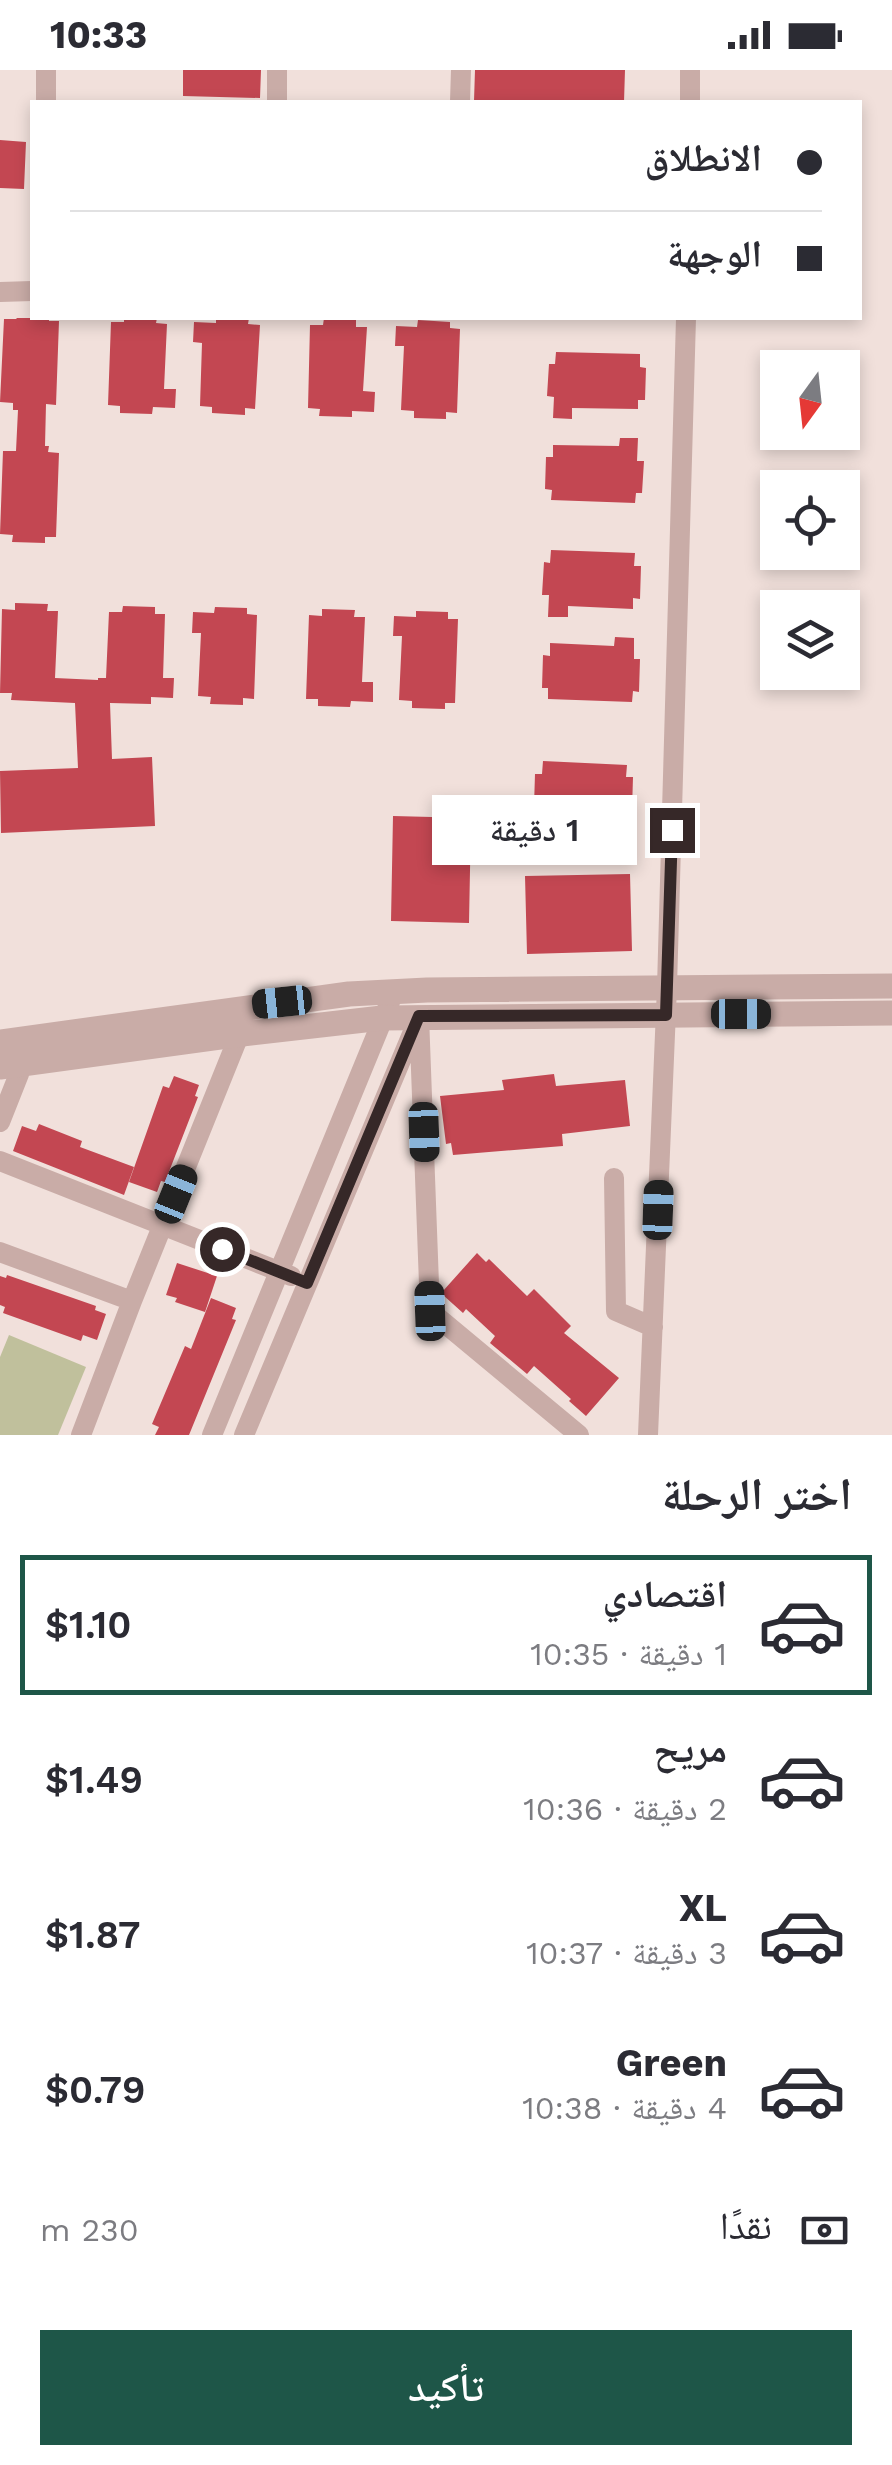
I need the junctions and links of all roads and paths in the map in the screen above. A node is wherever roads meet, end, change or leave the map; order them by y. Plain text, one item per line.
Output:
1 (46, 70) edge
2 (277, 70) edge
3 (460, 70) edge
4 (690, 70) edge
5 (46, 100) edge
6 (277, 100) edge
7 (460, 100) edge
8 (690, 100) edge
9 (0, 292) edge
10 (30, 292) edge
11 (686, 320) edge
12 (892, 986) edge
13 (668, 987) junction
14 (427, 990) junction
15 (394, 992) junction
16 (250, 1006) junction
17 (892, 1013) edge
18 (666, 1015) junction
19 (419, 1016) junction
20 (382, 1018) junction
21 (242, 1034) junction
22 (10, 1053) edge
23 (0, 1122) edge
24 (0, 1161) edge
25 (614, 1178) dead end
26 (163, 1226) junction
27 (0, 1252) edge
28 (280, 1272) junction
29 (307, 1283) junction
30 (132, 1301) junction
31 (652, 1327) junction
32 (81, 1435) edge
33 (212, 1435) edge
34 (244, 1435) edge
35 (580, 1435) edge
36 (648, 1435) edge

1 - 5 street
2 - 6 street
3 - 7 street
4 - 8 street
9 - 10 street
11 - 13 street
12 - 13 street
13 - 14 street
13 - 18 street
14 - 15 street
14 - 19 street
15 - 16 street
15 - 20 street
16 - 21 street
16 - 22 street
17 - 18 street
18 - 19 street
18 - 31 street
19 - 20 street
19 - 29 street
19 - 35 street
20 - 21 street
20 - 28 street
21 - 22 street
21 - 26 street
22 - 23 street
24 - 26 street
25 - 31 street
26 - 28 street
26 - 30 street
27 - 30 street
28 - 29 street
28 - 33 street
29 - 34 street
30 - 32 street
31 - 36 street

